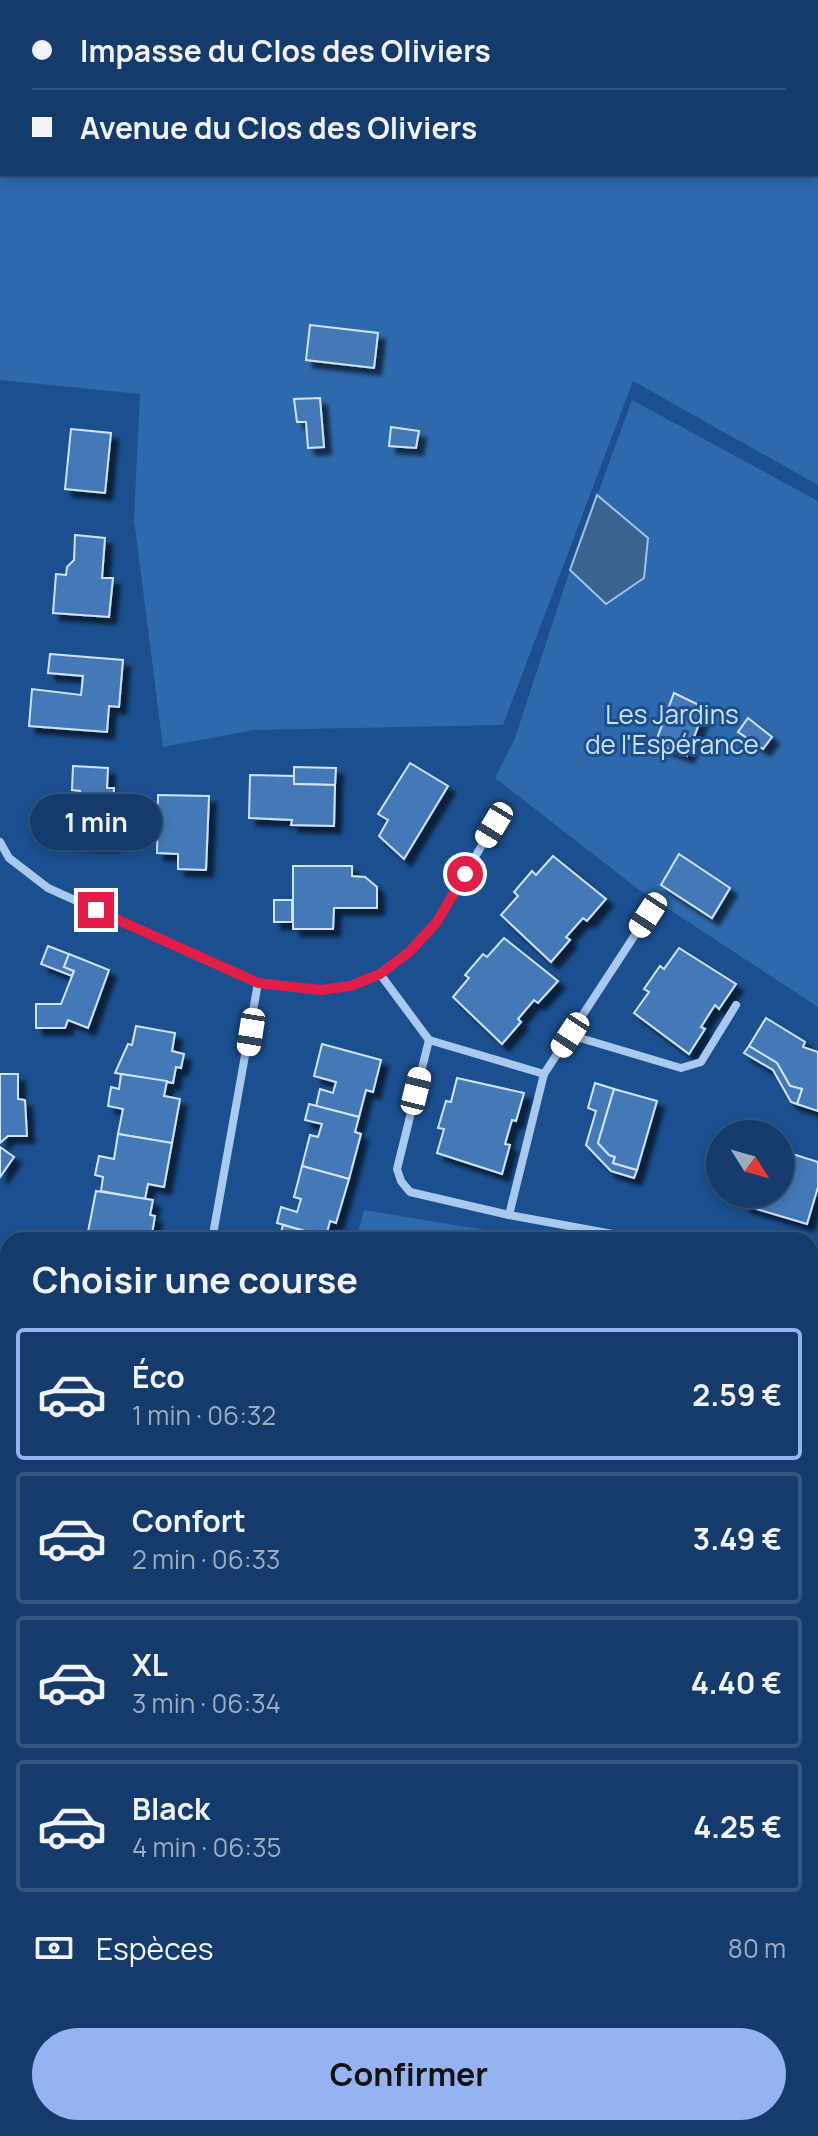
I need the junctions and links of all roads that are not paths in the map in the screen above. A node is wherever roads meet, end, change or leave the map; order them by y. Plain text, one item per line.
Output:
1 (494, 825) dead end
2 (0, 842) edge
3 (648, 915) dead end
4 (380, 974) junction
5 (258, 983) junction
6 (736, 1005) dead end
7 (570, 1035) junction
8 (429, 1040) junction
9 (544, 1074) junction
10 (509, 1215) junction
11 (213, 1232) edge
12 (602, 1232) edge

1 - 4 street
2 - 5 street
3 - 7 street
4 - 5 street
4 - 8 street
5 - 11 street
6 - 7 street
7 - 9 street
8 - 9 street
8 - 10 street
9 - 10 street
10 - 12 street

